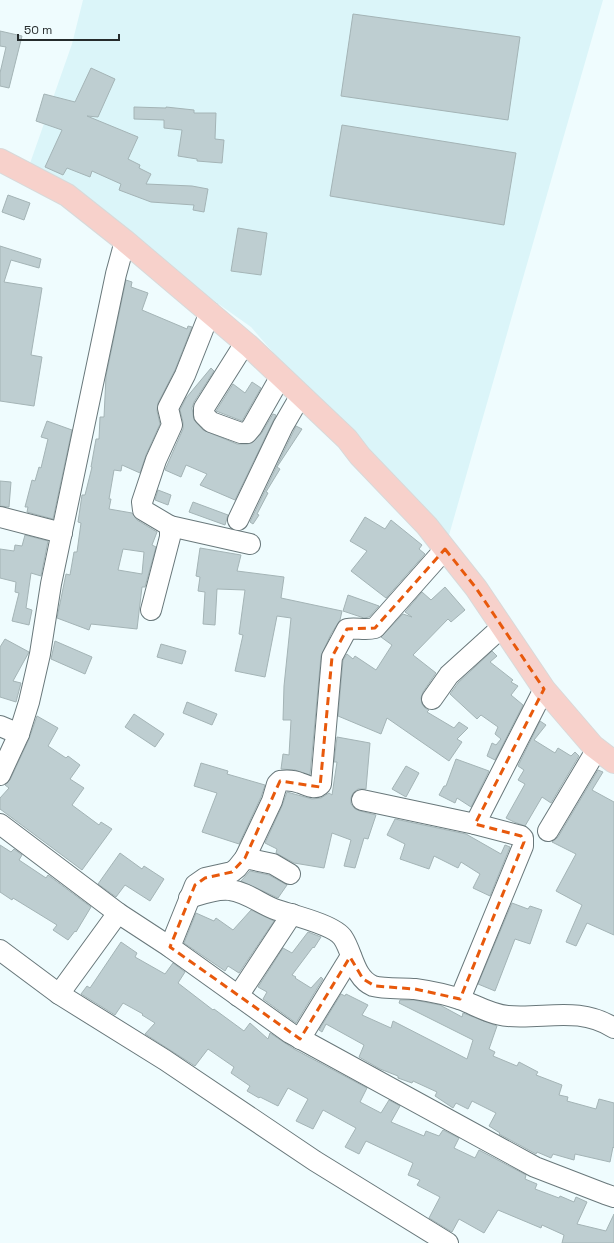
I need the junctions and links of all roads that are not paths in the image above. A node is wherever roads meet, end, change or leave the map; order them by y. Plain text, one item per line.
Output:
1 (0, 160) edge
2 (125, 241) junction
3 (210, 312) junction
4 (245, 343) junction
5 (281, 376) junction
6 (301, 395) junction
7 (0, 517) edge
8 (238, 520) dead end
9 (170, 526) junction
10 (62, 533) junction
11 (250, 544) dead end
12 (445, 549) junction
13 (151, 610) dead end
14 (502, 627) junction
15 (544, 689) junction
16 (432, 699) dead end
17 (0, 726) edge
18 (19, 734) junction
19 (597, 749) junction
20 (614, 762) edge
21 (0, 775) edge
22 (362, 800) dead end
23 (0, 824) edge
24 (475, 824) junction
25 (548, 831) dead end
26 (245, 858) junction
27 (290, 874) dead end
28 (191, 892) junction
29 (118, 913) junction
30 (292, 914) junction
31 (170, 946) junction
32 (0, 950) edge
33 (351, 956) junction
34 (59, 994) junction
35 (462, 995) junction
36 (238, 996) junction
37 (614, 1028) edge
38 (300, 1039) junction
39 (614, 1197) edge
40 (448, 1243) edge

1 - 2 main road
2 - 3 main road
2 - 10 street
3 - 4 main road
3 - 9 street
4 - 5 main road
4 - 5 street
5 - 6 main road
6 - 8 street
6 - 12 main road
7 - 10 street
9 - 11 street
9 - 13 street
10 - 18 street
12 - 14 main road
12 - 26 street
14 - 15 main road
14 - 16 street
15 - 19 main road
15 - 24 street
17 - 18 street
18 - 21 street
19 - 20 main road
19 - 25 street
22 - 24 street
23 - 29 street
24 - 35 street
26 - 27 street
26 - 28 street
28 - 30 street
28 - 31 street
29 - 31 street
29 - 34 street
30 - 33 street
30 - 36 street
31 - 36 street
32 - 34 street
33 - 35 street
33 - 38 street
34 - 40 street
35 - 37 street
36 - 38 street
38 - 39 street

